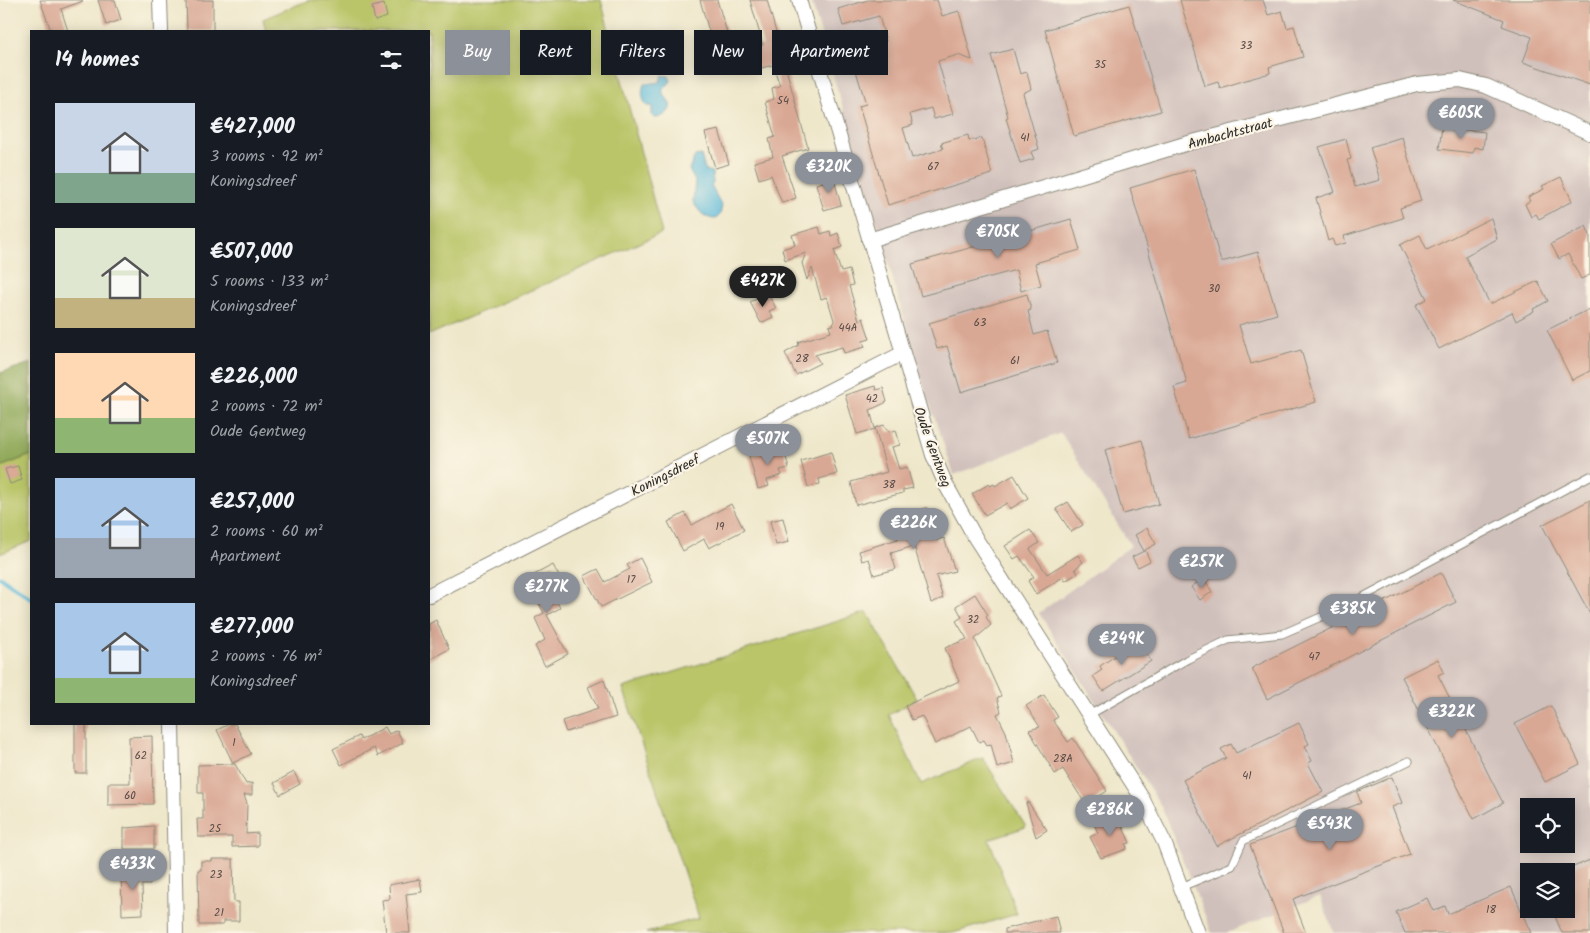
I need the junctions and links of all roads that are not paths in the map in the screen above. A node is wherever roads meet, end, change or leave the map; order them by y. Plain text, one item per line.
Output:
1 (160, 0) edge
2 (799, 0) edge
3 (161, 30) edge
4 (1590, 133) edge
5 (869, 240) junction
6 (901, 354) junction
7 (1590, 476) edge
8 (430, 594) edge
9 (1089, 715) junction
10 (174, 725) edge
11 (1409, 762) dead end
12 (1181, 887) junction
13 (176, 933) edge
14 (1198, 933) edge

1 - 3 street
2 - 5 street, Oude Gentweg
4 - 5 street, Ambachtstraat
5 - 6 street, Oude Gentweg
6 - 8 street, Koningsdreef
6 - 9 street, Oude Gentweg
7 - 9 lane
9 - 12 street, Oude Gentweg
10 - 13 street
11 - 12 lane
12 - 14 street, Oude Gentweg

